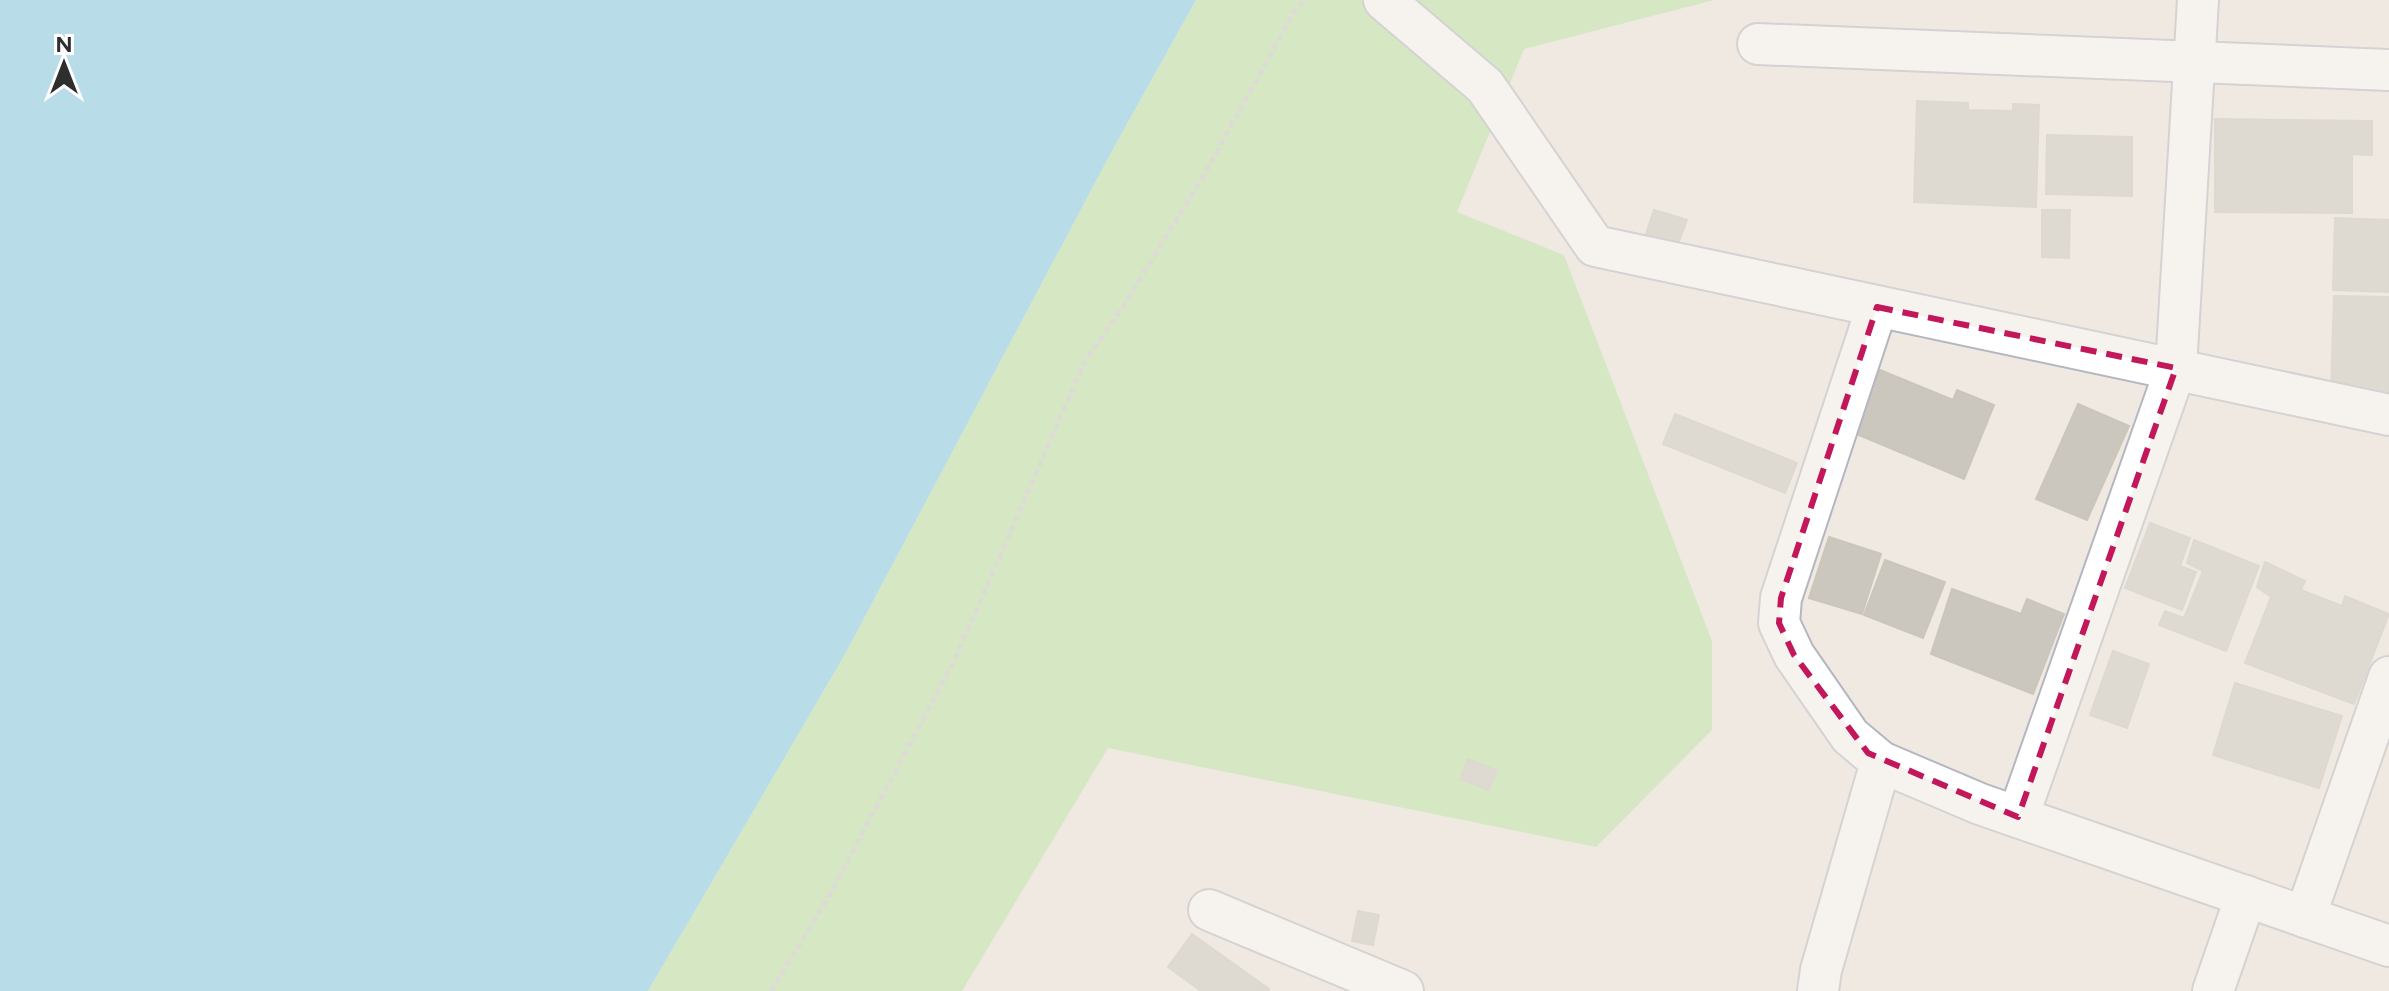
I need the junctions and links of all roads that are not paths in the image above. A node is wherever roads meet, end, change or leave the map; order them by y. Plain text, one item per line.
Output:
1 (1384, 0) edge
2 (2198, 0) edge
3 (1758, 44) dead end
4 (2196, 62) junction
5 (2389, 70) edge
6 (1877, 307) junction
7 (2176, 368) junction
8 (2389, 415) edge
9 (2389, 677) edge
10 (1881, 762) junction
11 (2018, 817) junction
12 (2246, 896) junction
13 (1209, 910) dead end
14 (2305, 917) junction
15 (2389, 946) edge
16 (1402, 991) edge
17 (1818, 991) edge
18 (2213, 991) edge

1 - 6 street
2 - 4 street
3 - 4 street
4 - 5 street
4 - 7 street
6 - 7 street
6 - 10 street
7 - 8 street
7 - 11 street
9 - 14 street
10 - 11 street
10 - 17 street
11 - 12 street
12 - 14 street
12 - 18 street
13 - 16 street
14 - 15 street

